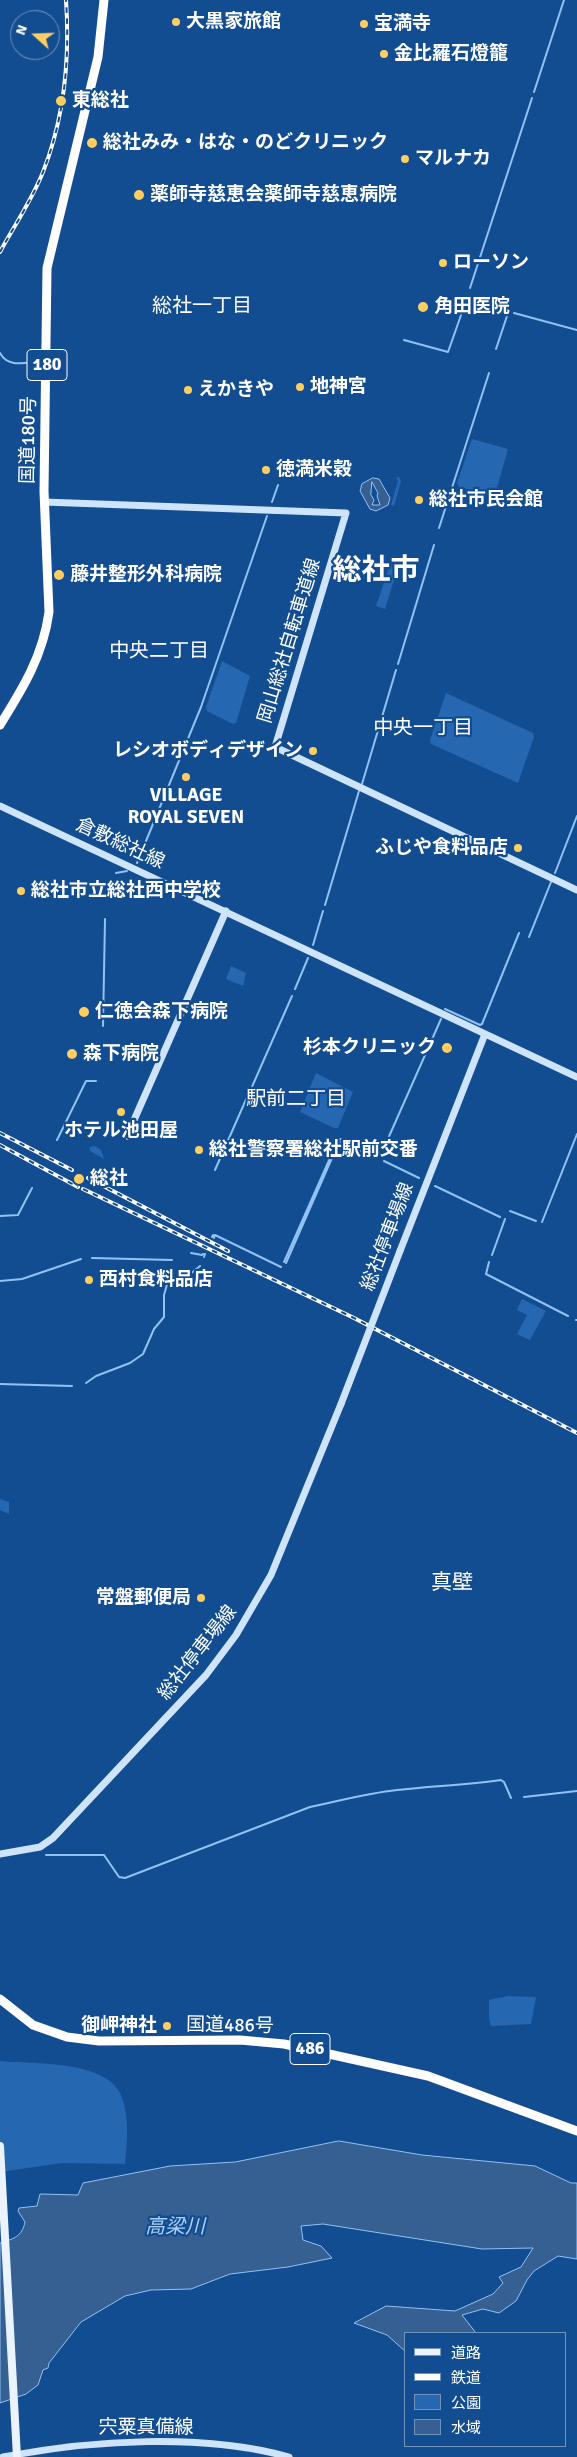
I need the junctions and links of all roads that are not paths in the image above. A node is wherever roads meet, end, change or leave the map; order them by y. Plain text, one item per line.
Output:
1 (104, 0) edge
2 (44, 502) junction
3 (0, 725) edge
4 (0, 806) edge
5 (577, 890) edge
6 (226, 911) junction
7 (485, 1034) junction
8 (577, 1078) edge
9 (127, 1136) dead end
10 (0, 1854) edge
11 (0, 1999) edge
12 (577, 2132) edge
13 (0, 2146) edge
14 (17, 2456) edge
15 (3, 2457) edge
16 (290, 2457) edge

1 - 2 highway, 国道180号 / 180
2 - 3 highway, 国道180号 / 180
2 - 5 main road, 岡山総社自転車道線
4 - 6 main road, 倉敷総社線
6 - 7 main road
6 - 9 main road
7 - 8 main road
7 - 10 main road, 総社停車場線, bridge
11 - 12 highway, 国道486号 / 486
13 - 14 main road
14 - 15 main road, 宍粟真備線
14 - 16 main road, 宍粟真備線

